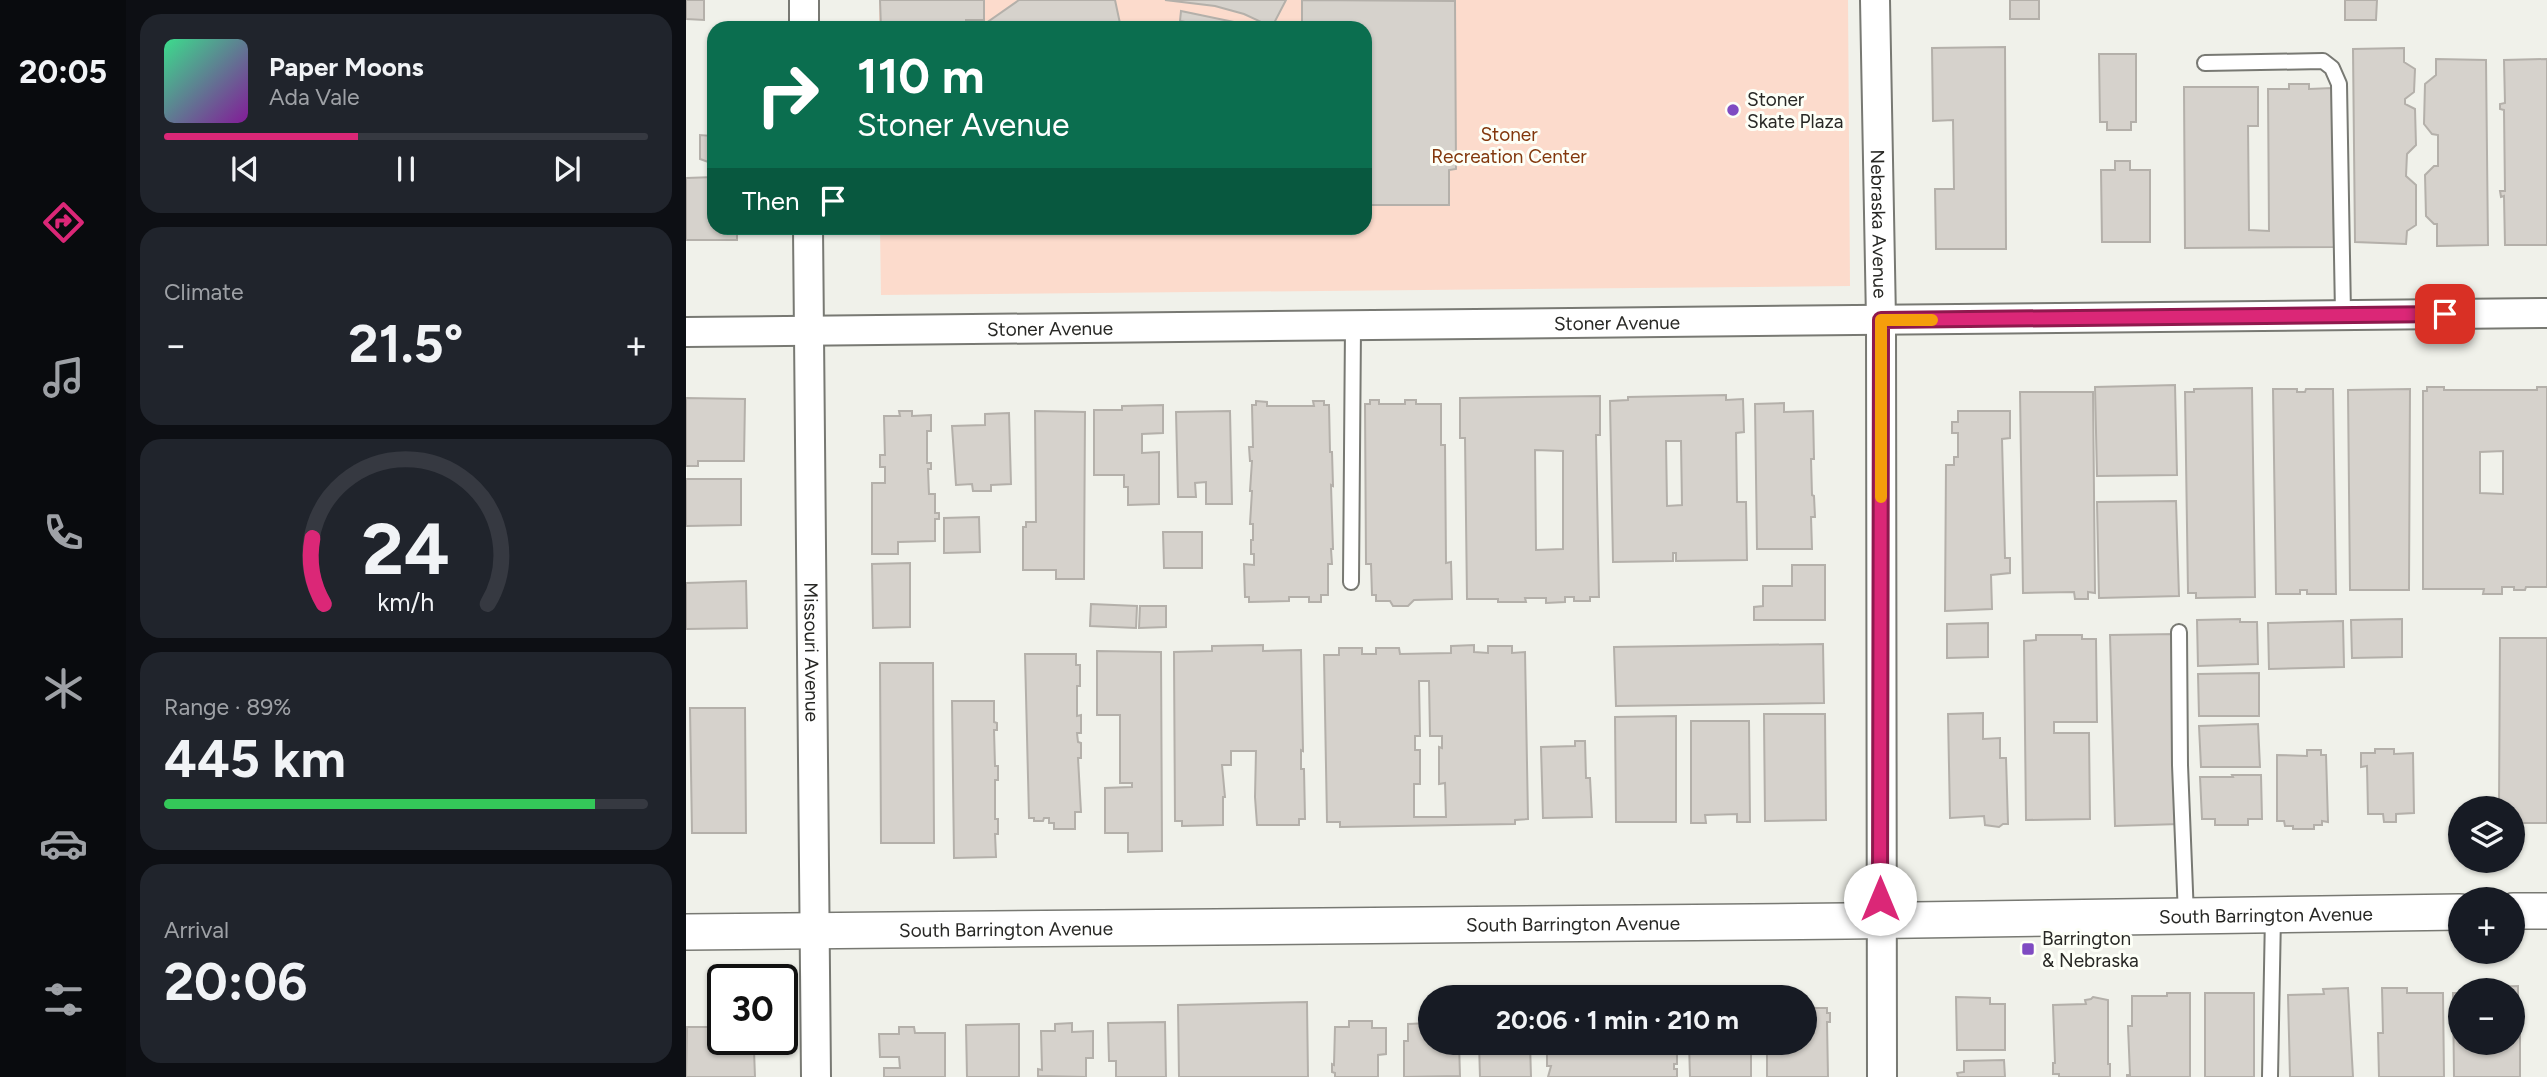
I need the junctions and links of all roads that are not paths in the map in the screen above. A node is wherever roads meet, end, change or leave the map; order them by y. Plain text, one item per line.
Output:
1 (804, 0) edge
2 (1875, 0) edge
3 (804, 21) edge
4 (2205, 63) dead end
5 (808, 235) edge
6 (2547, 313) edge
7 (2343, 314) junction
8 (1881, 320) junction
9 (1353, 326) junction
10 (810, 331) junction
11 (686, 332) edge
12 (1350, 582) dead end
13 (2179, 632) dead end
14 (2525, 911) edge
15 (2547, 911) edge
16 (2448, 912) edge
17 (2273, 915) junction
18 (2186, 916) junction
19 (1881, 920) junction
20 (814, 930) junction
21 (686, 932) edge
22 (816, 1077) edge
23 (1882, 1077) edge
24 (2270, 1077) edge

1 - 3 street
2 - 8 street, Nebraska Avenue
4 - 7 lane
5 - 10 street, Missouri Avenue
6 - 7 street, Stoner Avenue
7 - 8 street, Stoner Avenue
8 - 9 street, Stoner Avenue
8 - 19 street, Nebraska Avenue
9 - 10 street, Stoner Avenue
9 - 12 lane
10 - 11 street, Stoner Avenue
10 - 20 street, Missouri Avenue
13 - 18 lane
14 - 15 street
16 - 17 street, South Barrington Avenue
17 - 18 street, South Barrington Avenue
17 - 24 lane
18 - 19 street, South Barrington Avenue
19 - 20 street, South Barrington Avenue
19 - 23 street, Nebraska Avenue
20 - 21 street, South Barrington Avenue
20 - 22 street, Missouri Avenue

